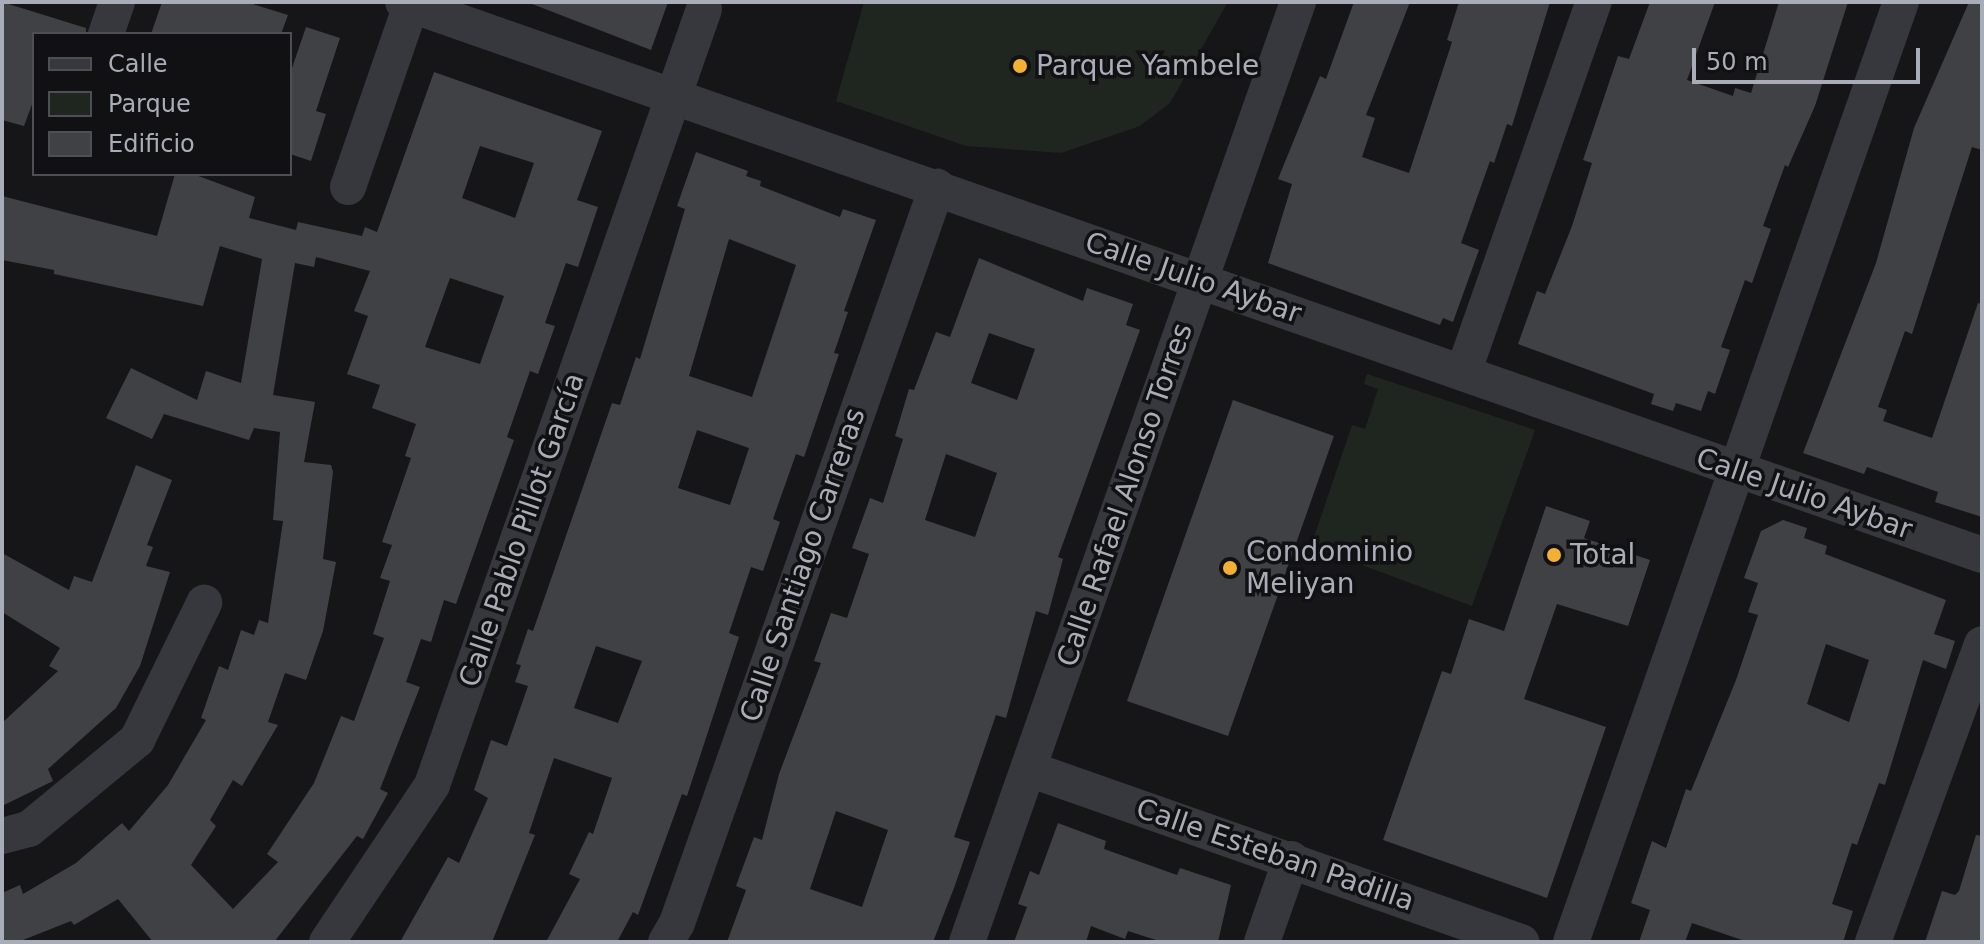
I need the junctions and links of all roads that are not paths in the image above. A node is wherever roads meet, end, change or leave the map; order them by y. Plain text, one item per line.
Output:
1 (117, 2) edge
2 (1298, 2) edge
3 (1594, 2) edge
4 (1901, 2) edge
5 (408, 3) edge
6 (704, 9) dead end
7 (107, 32) edge
8 (674, 96) junction
9 (348, 187) dead end
10 (937, 187) junction
11 (1200, 281) junction
12 (1463, 373) junction
13 (1736, 471) junction
14 (1982, 555) edge
15 (204, 603) dead end
16 (1982, 644) edge
17 (1029, 769) junction
18 (2, 836) edge
19 (1291, 859) junction
20 (327, 942) edge
21 (666, 942) edge
22 (967, 942) edge
23 (1262, 942) edge
24 (1521, 942) edge
25 (1571, 942) edge
26 (1873, 942) edge

1 - 7 street
2 - 11 street, Calle Rafael Alonso Torres
3 - 12 street
4 - 13 street
5 - 8 street, Calle Julio Aybar
5 - 9 street
6 - 8 street, Calle Pablo Pillot García
8 - 10 street, Calle Julio Aybar
8 - 20 street, Calle Pablo Pillot García
10 - 11 street, Calle Julio Aybar
10 - 21 street, Calle Santiago Carreras
11 - 12 street, Calle Julio Aybar
11 - 17 street, Calle Rafael Alonso Torres
12 - 13 street, Calle Julio Aybar
13 - 14 street, Calle Julio Aybar
13 - 25 street
15 - 18 street
16 - 26 street
17 - 19 street, Calle Esteban Padilla
17 - 22 street, Calle Rafael Alonso Torres
19 - 23 street
19 - 24 street, Calle Esteban Padilla

